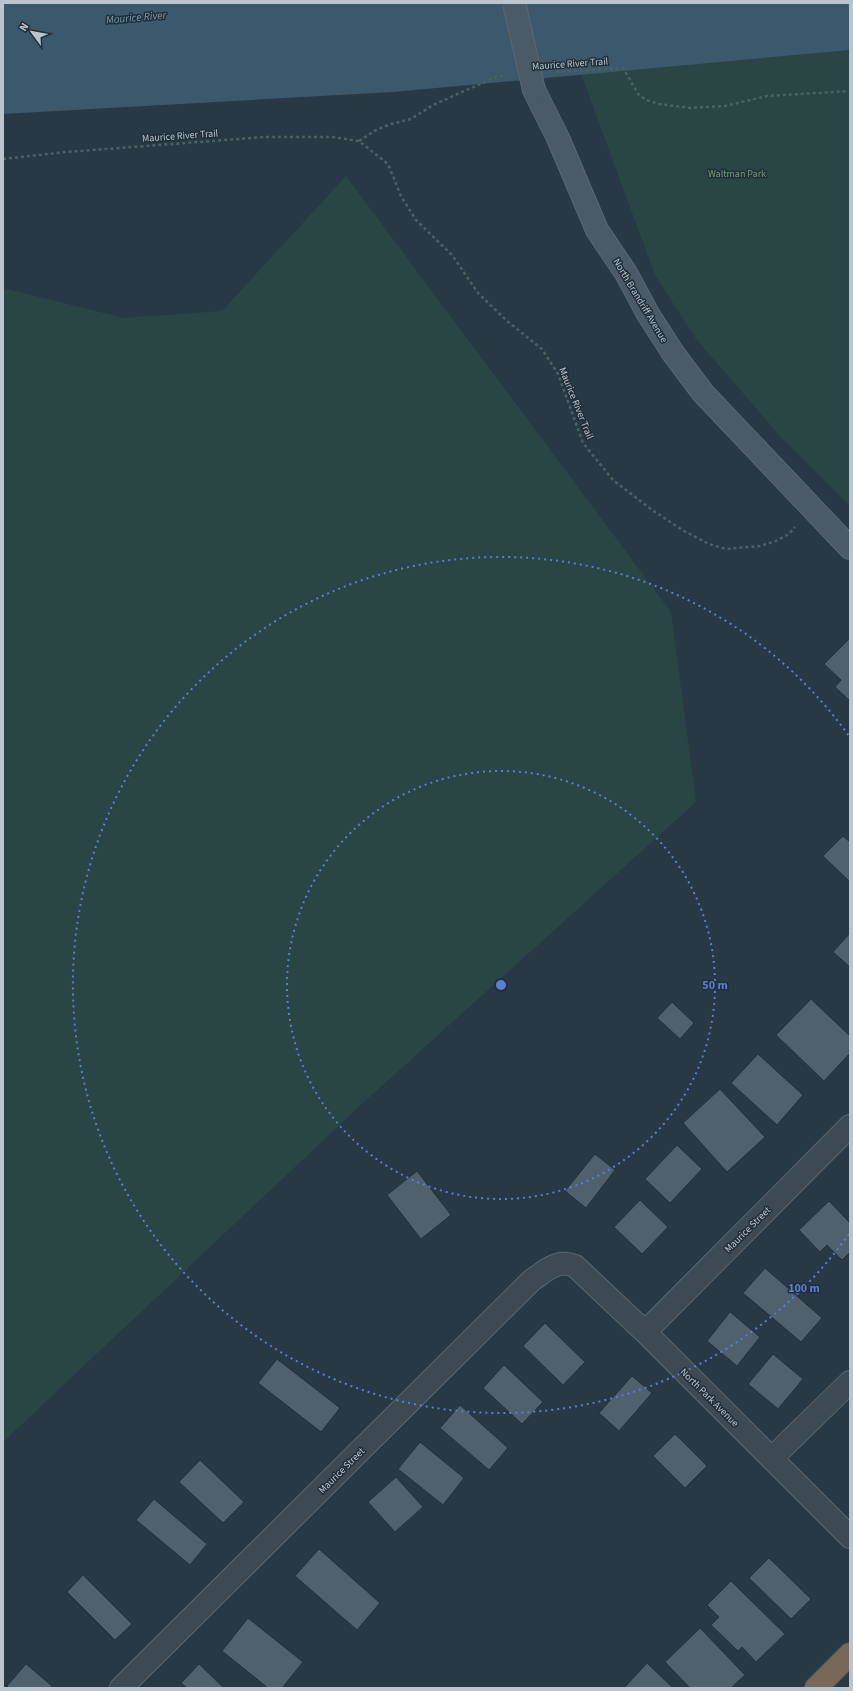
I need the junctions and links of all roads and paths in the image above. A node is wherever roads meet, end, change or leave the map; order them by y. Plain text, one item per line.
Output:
1 (514, 3) edge
2 (552, 72) dead end
3 (506, 76) dead end
4 (850, 91) edge
5 (358, 141) junction
6 (3, 159) edge
7 (811, 507) junction
8 (850, 548) edge
9 (850, 1126) edge
10 (566, 1262) joint
11 (644, 1332) junction
12 (850, 1382) edge
13 (772, 1458) junction
14 (850, 1537) edge
15 (850, 1654) edge
16 (121, 1688) edge
17 (816, 1688) edge

1 - 7 main road, North Brandriff Avenue, bridge
2 - 4 path, Maurice River Trail
3 - 5 path
5 - 6 path, Maurice River Trail
5 - 7 path, Maurice River Trail
7 - 8 main road, North Brandriff Avenue
9 - 11 street, Maurice Street
10 - 11 street, North Park Avenue
10 - 16 street, Maurice Street
11 - 13 street, North Park Avenue
12 - 13 street
13 - 14 street, North Park Avenue
15 - 17 highway

